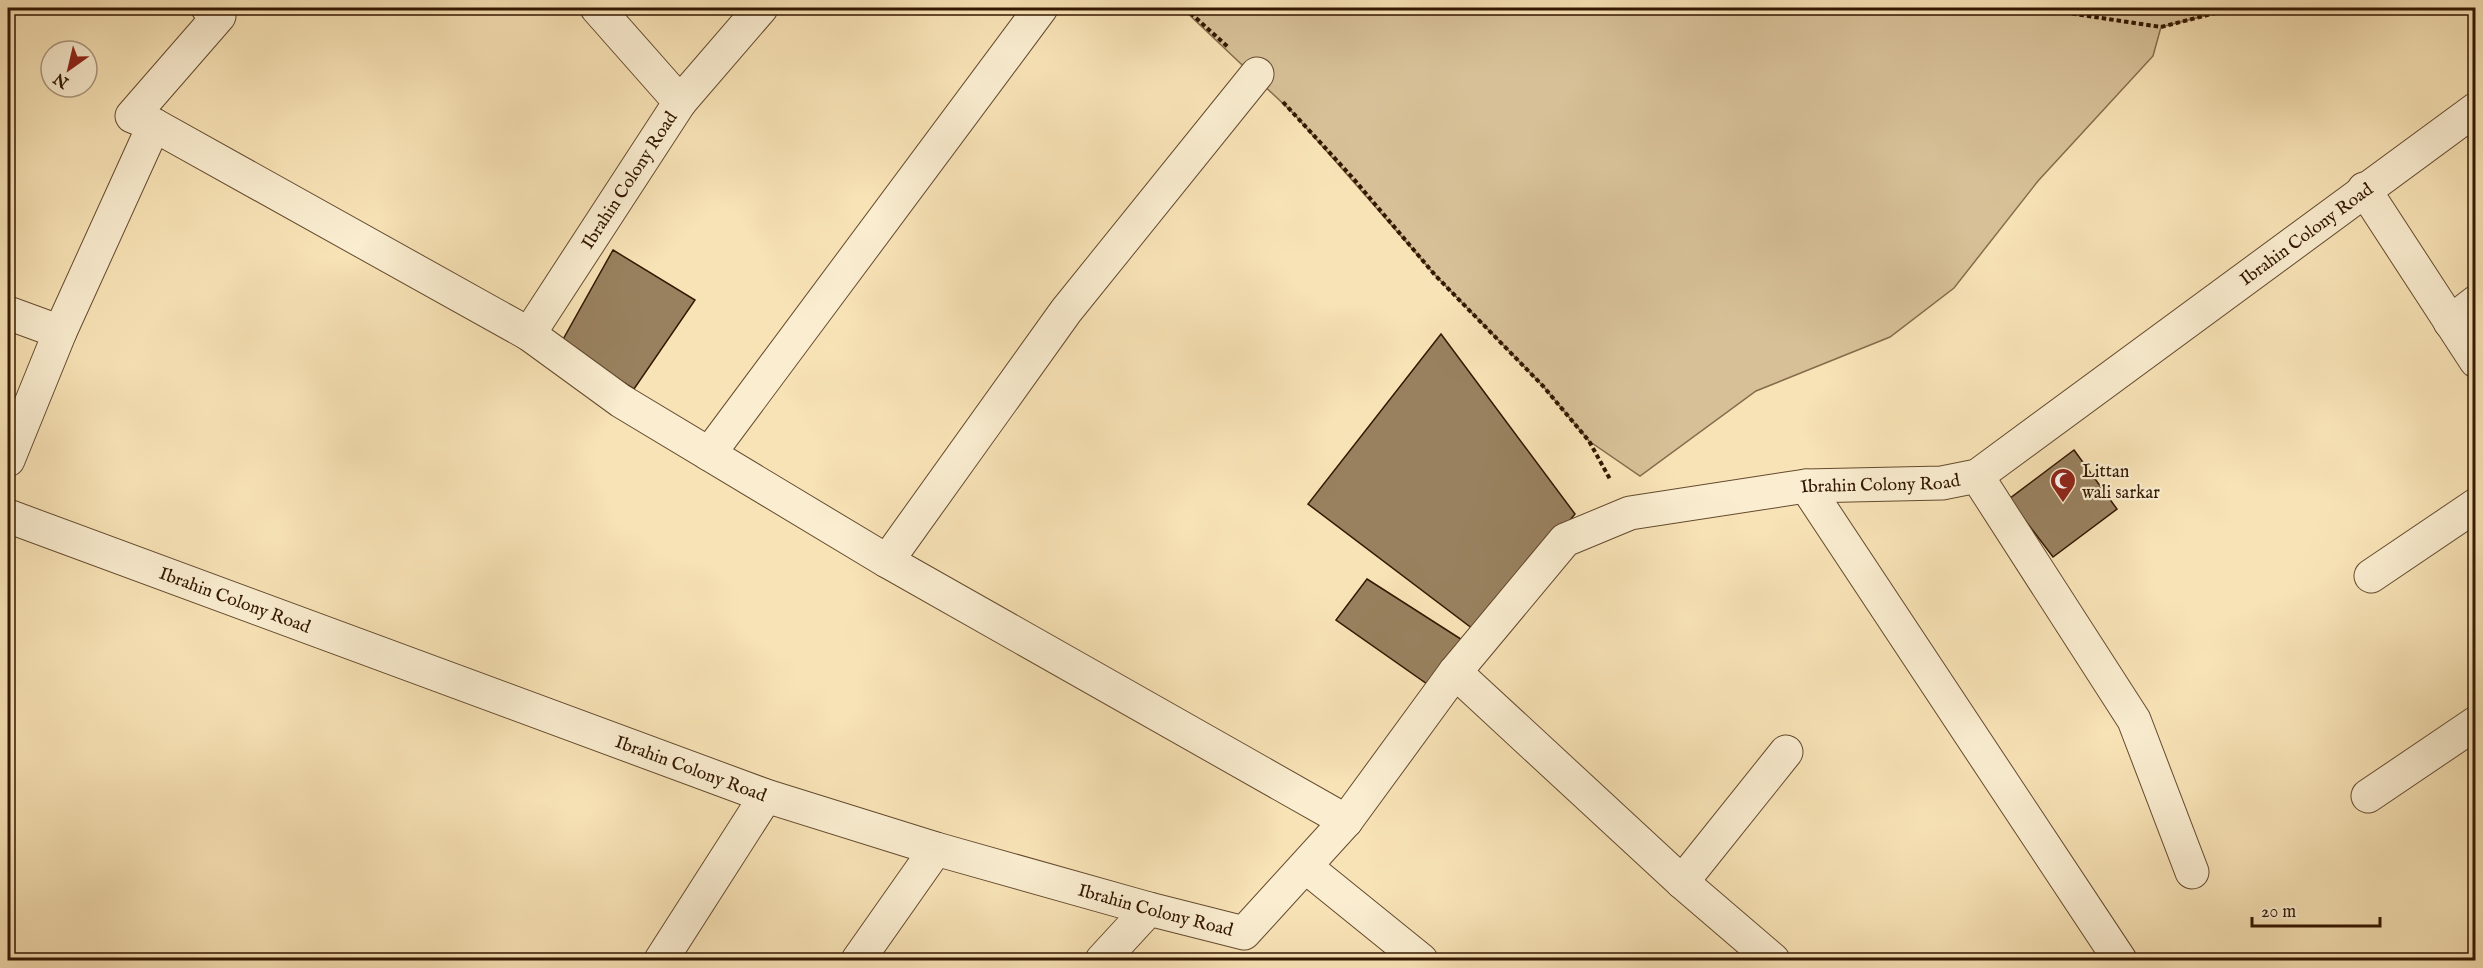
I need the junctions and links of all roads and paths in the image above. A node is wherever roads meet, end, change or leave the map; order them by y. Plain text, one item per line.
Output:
1 (208, 8) edge
2 (597, 8) edge
3 (761, 8) edge
4 (1041, 8) edge
5 (1185, 8) edge
6 (2035, 8) edge
7 (2235, 8) edge
8 (1257, 74) junction
9 (680, 102) junction
10 (2475, 109) edge
11 (154, 125) junction
12 (2364, 189) junction
13 (2475, 302) edge
14 (8, 313) edge
15 (2450, 322) junction
16 (60, 332) junction
17 (529, 334) junction
18 (2475, 361) edge
19 (709, 454) junction
20 (8, 460) edge
21 (1977, 476) junction
22 (1806, 486) junction
23 (2475, 505) edge
24 (1630, 513) junction
25 (8, 516) edge
26 (887, 561) junction
27 (2371, 576) dead end
28 (1455, 672) junction
29 (2475, 723) edge
30 (1786, 752) dead end
31 (766, 796) junction
32 (2368, 796) dead end
33 (1346, 821) junction
34 (936, 849) junction
35 (1306, 867) junction
36 (2192, 872) dead end
37 (1682, 882) junction
38 (1149, 909) junction
39 (661, 960) edge
40 (858, 960) edge
41 (1102, 960) edge
42 (1421, 960) edge
43 (1773, 960) edge
44 (2120, 960) edge

1 - 11 street
2 - 9 street, Ibrahin Colony Road
3 - 9 street
4 - 19 street
5 - 8 path
6 - 7 path
8 - 24 path
8 - 26 street
9 - 17 street, Ibrahin Colony Road
10 - 12 street, Ibrahin Colony Road
11 - 16 street
11 - 17 street
12 - 15 street
12 - 21 street, Ibrahin Colony Road
13 - 15 street
14 - 16 street
15 - 18 street
16 - 20 street
17 - 19 street
19 - 26 street
21 - 22 street, Ibrahin Colony Road
21 - 36 street
22 - 24 street, Ibrahin Colony Road
22 - 44 street
23 - 27 street
24 - 28 street, Ibrahin Colony Road
25 - 31 street, Ibrahin Colony Road
26 - 33 street
28 - 33 street, Ibrahin Colony Road
28 - 37 street
29 - 32 street
30 - 37 street
31 - 34 street, Ibrahin Colony Road
31 - 39 street
33 - 35 street, Ibrahin Colony Road
34 - 38 street, Ibrahin Colony Road
34 - 40 street
35 - 38 street, Ibrahin Colony Road
35 - 42 street
37 - 43 street
38 - 41 street

